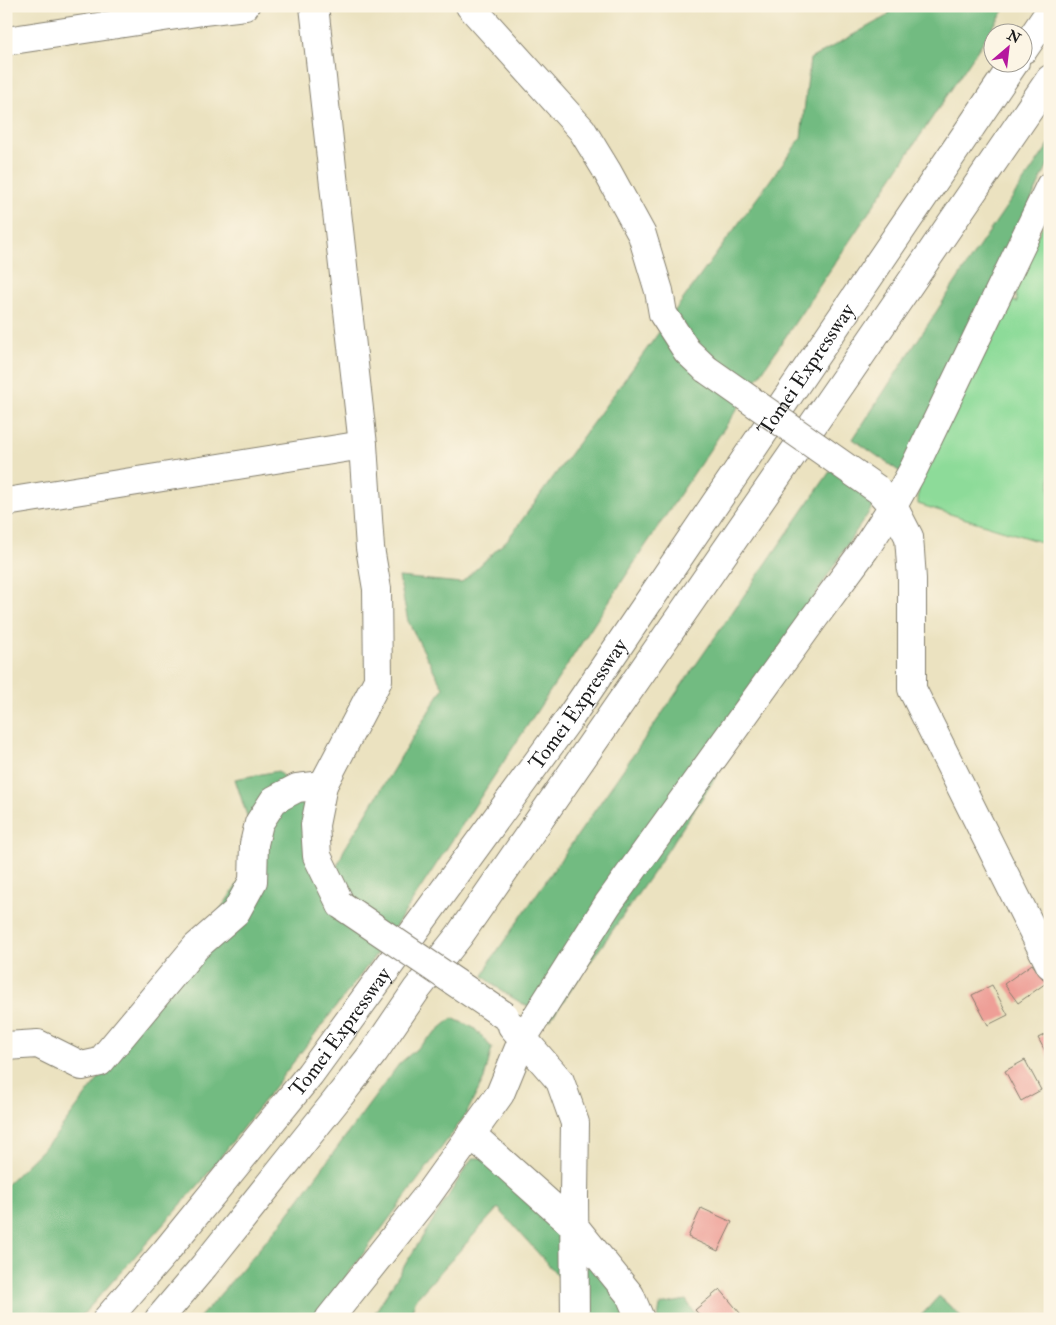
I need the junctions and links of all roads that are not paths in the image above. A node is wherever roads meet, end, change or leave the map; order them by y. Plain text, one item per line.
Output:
1 (245, 6) edge
2 (314, 6) edge
3 (470, 6) edge
4 (1050, 11) edge
5 (1034, 35) edge
6 (6, 41) edge
7 (1008, 72) edge
8 (1050, 79) edge
9 (1050, 186) edge
10 (363, 445) junction
11 (885, 498) junction
12 (6, 502) edge
13 (323, 785) junction
14 (1050, 964) edge
15 (522, 1038) junction
16 (6, 1046) edge
17 (471, 1134) junction
18 (574, 1226) junction
19 (107, 1319) edge
20 (159, 1319) edge
21 (329, 1319) edge
22 (575, 1319) edge
23 (640, 1319) edge

1 - 6 main road
2 - 10 main road
3 - 11 main road, bridge
4 - 5 main road
7 - 19 main road, Tomei Expressway
8 - 20 main road, Tomei Expressway
9 - 11 main road
10 - 12 main road
10 - 13 main road
11 - 14 main road
11 - 15 main road
13 - 15 main road, bridge
13 - 16 main road
15 - 17 main road
15 - 18 main road
17 - 18 main road
17 - 21 main road
18 - 22 main road
18 - 23 main road

